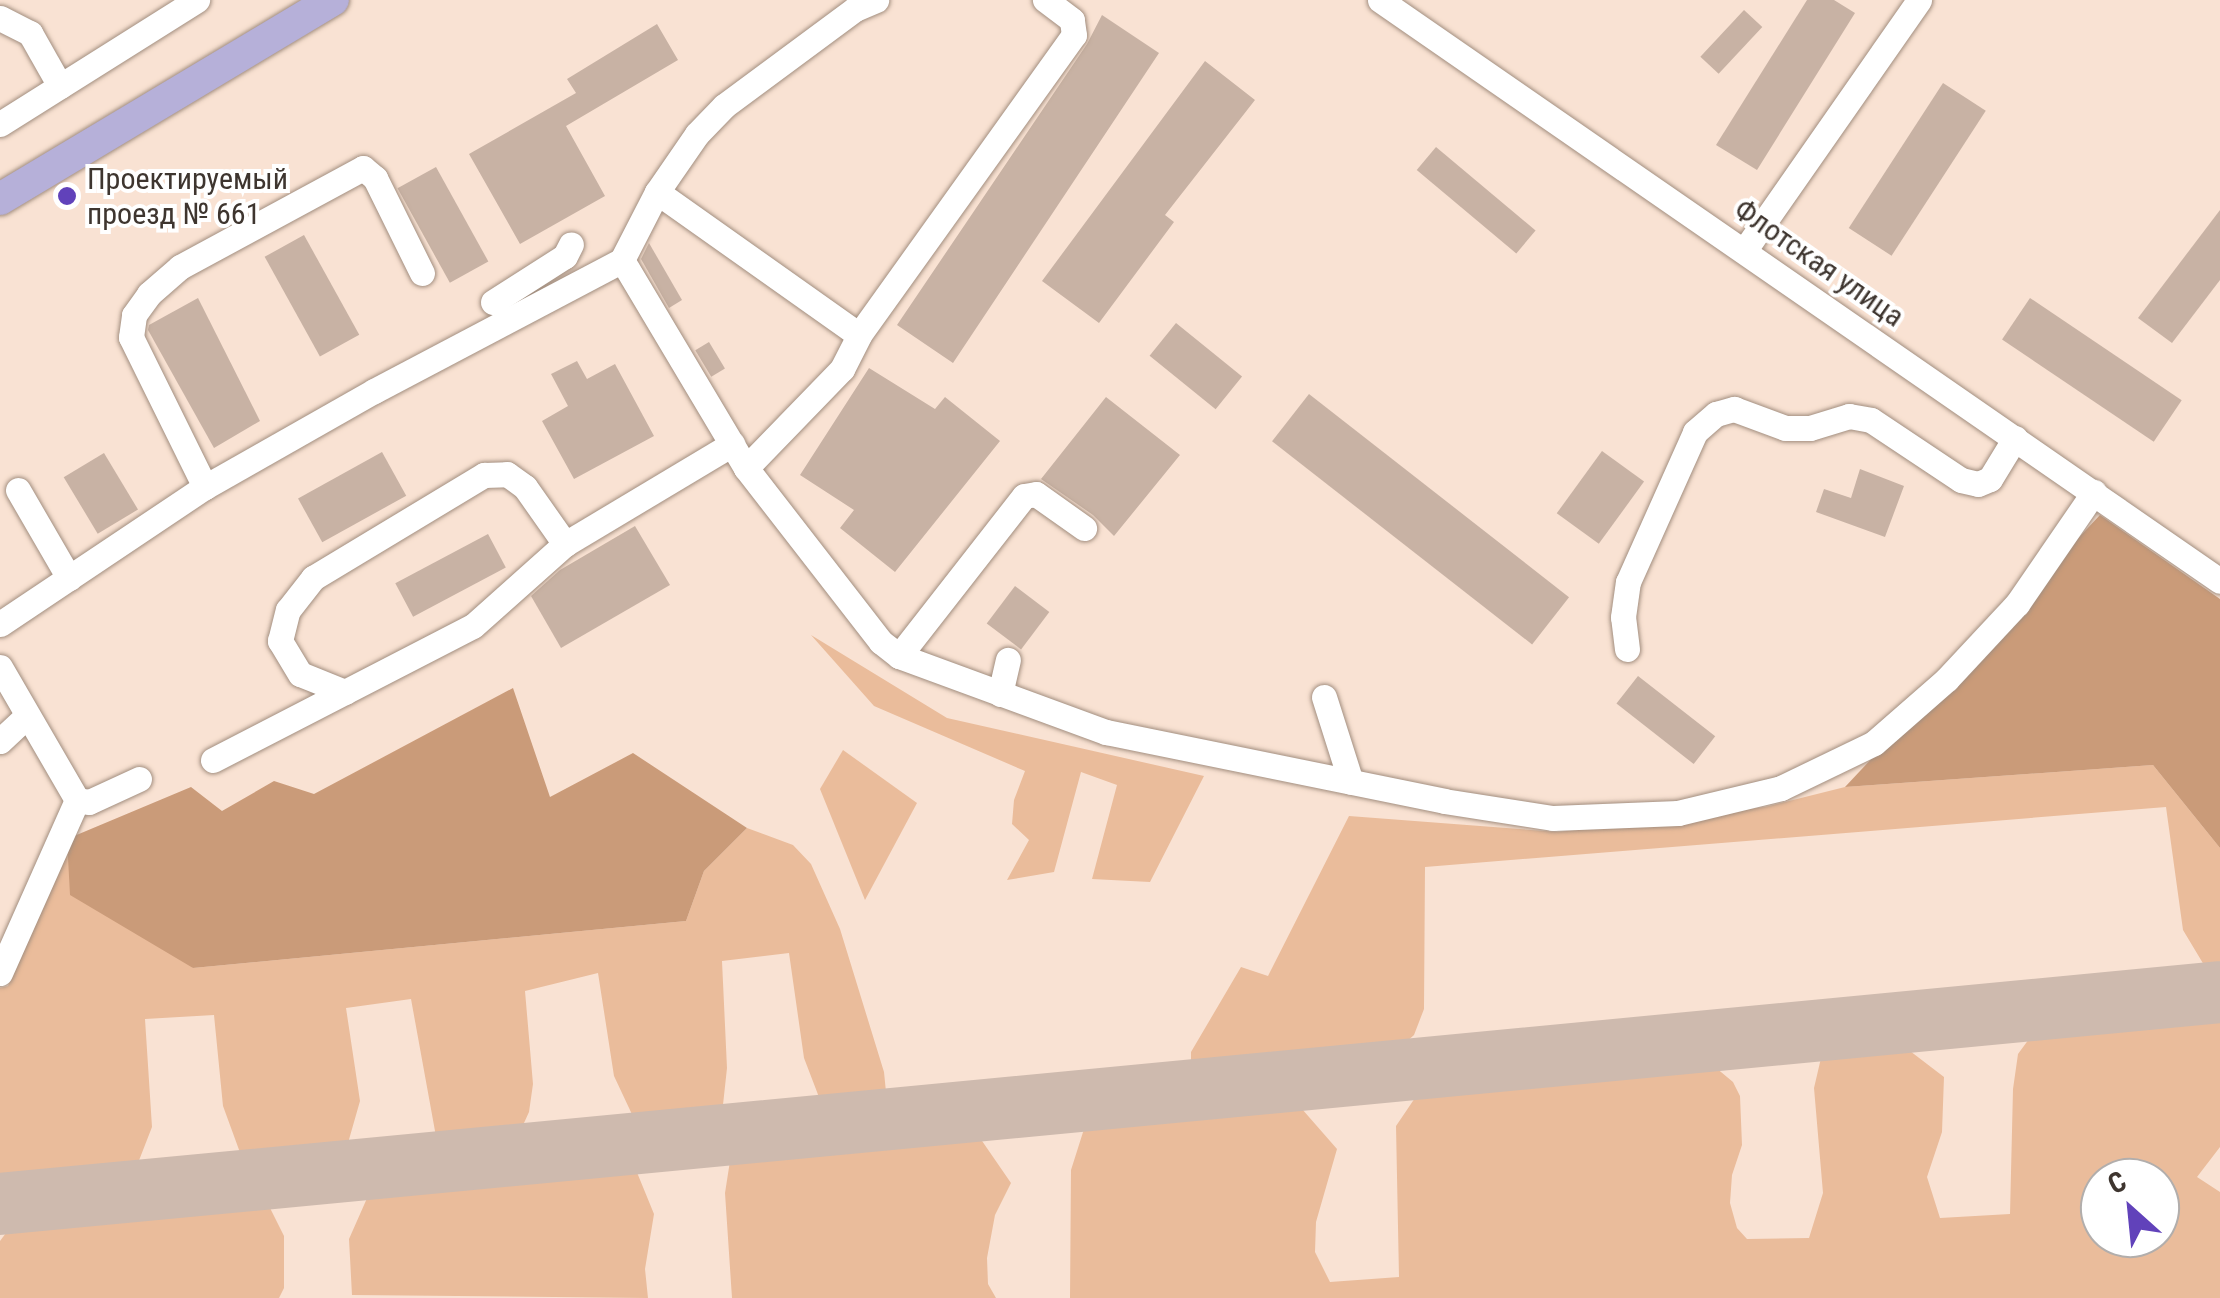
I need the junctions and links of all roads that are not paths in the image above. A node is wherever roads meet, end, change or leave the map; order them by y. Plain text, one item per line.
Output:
1 (332, 0) edge
2 (876, 0) edge
3 (1045, 0) edge
4 (1380, 0) edge
5 (1918, 0) edge
6 (180, 4) edge
7 (1079, 10) edge
8 (0, 18) edge
9 (60, 86) junction
10 (0, 124) edge
11 (657, 192) junction
12 (0, 199) edge
13 (572, 244) dead end
14 (1744, 251) junction
15 (622, 260) junction
16 (422, 273) dead end
17 (493, 302) junction
18 (859, 335) junction
19 (2015, 438) junction
20 (732, 444) junction
21 (746, 468) junction
22 (205, 488) junction
23 (18, 490) dead end
24 (2094, 492) junction
25 (1084, 528) dead end
26 (565, 544) junction
27 (69, 578) junction
28 (2220, 582) edge
29 (0, 624) edge
30 (1627, 649) dead end
31 (899, 656) junction
32 (1008, 660) dead end
33 (0, 668) edge
34 (345, 692) junction
35 (1000, 694) junction
36 (1324, 697) dead end
37 (26, 717) junction
38 (0, 741) edge
39 (214, 760) dead end
40 (139, 778) dead end
41 (1352, 782) junction
42 (77, 800) junction
43 (0, 973) edge

1 - 12 main road
2 - 11 street
3 - 7 street
4 - 14 street, Флотская улица
5 - 14 street
6 - 9 street
7 - 18 street
8 - 9 street
9 - 10 street
11 - 15 street
11 - 18 street
13 - 17 street
14 - 19 street, Флотская улица
15 - 17 street
15 - 20 street
16 - 22 street
17 - 22 street
18 - 21 street
19 - 24 street, Флотская улица
19 - 30 street
20 - 21 street
20 - 26 street
21 - 31 street
22 - 27 street
23 - 27 street
24 - 28 street, Флотская улица
24 - 41 street
25 - 31 street
26 - 34 street
26 - 34 street
27 - 29 street
31 - 35 street
32 - 35 street
33 - 37 street
34 - 39 street
35 - 41 street
36 - 41 street
37 - 38 street
37 - 42 street
40 - 42 street
42 - 43 street

